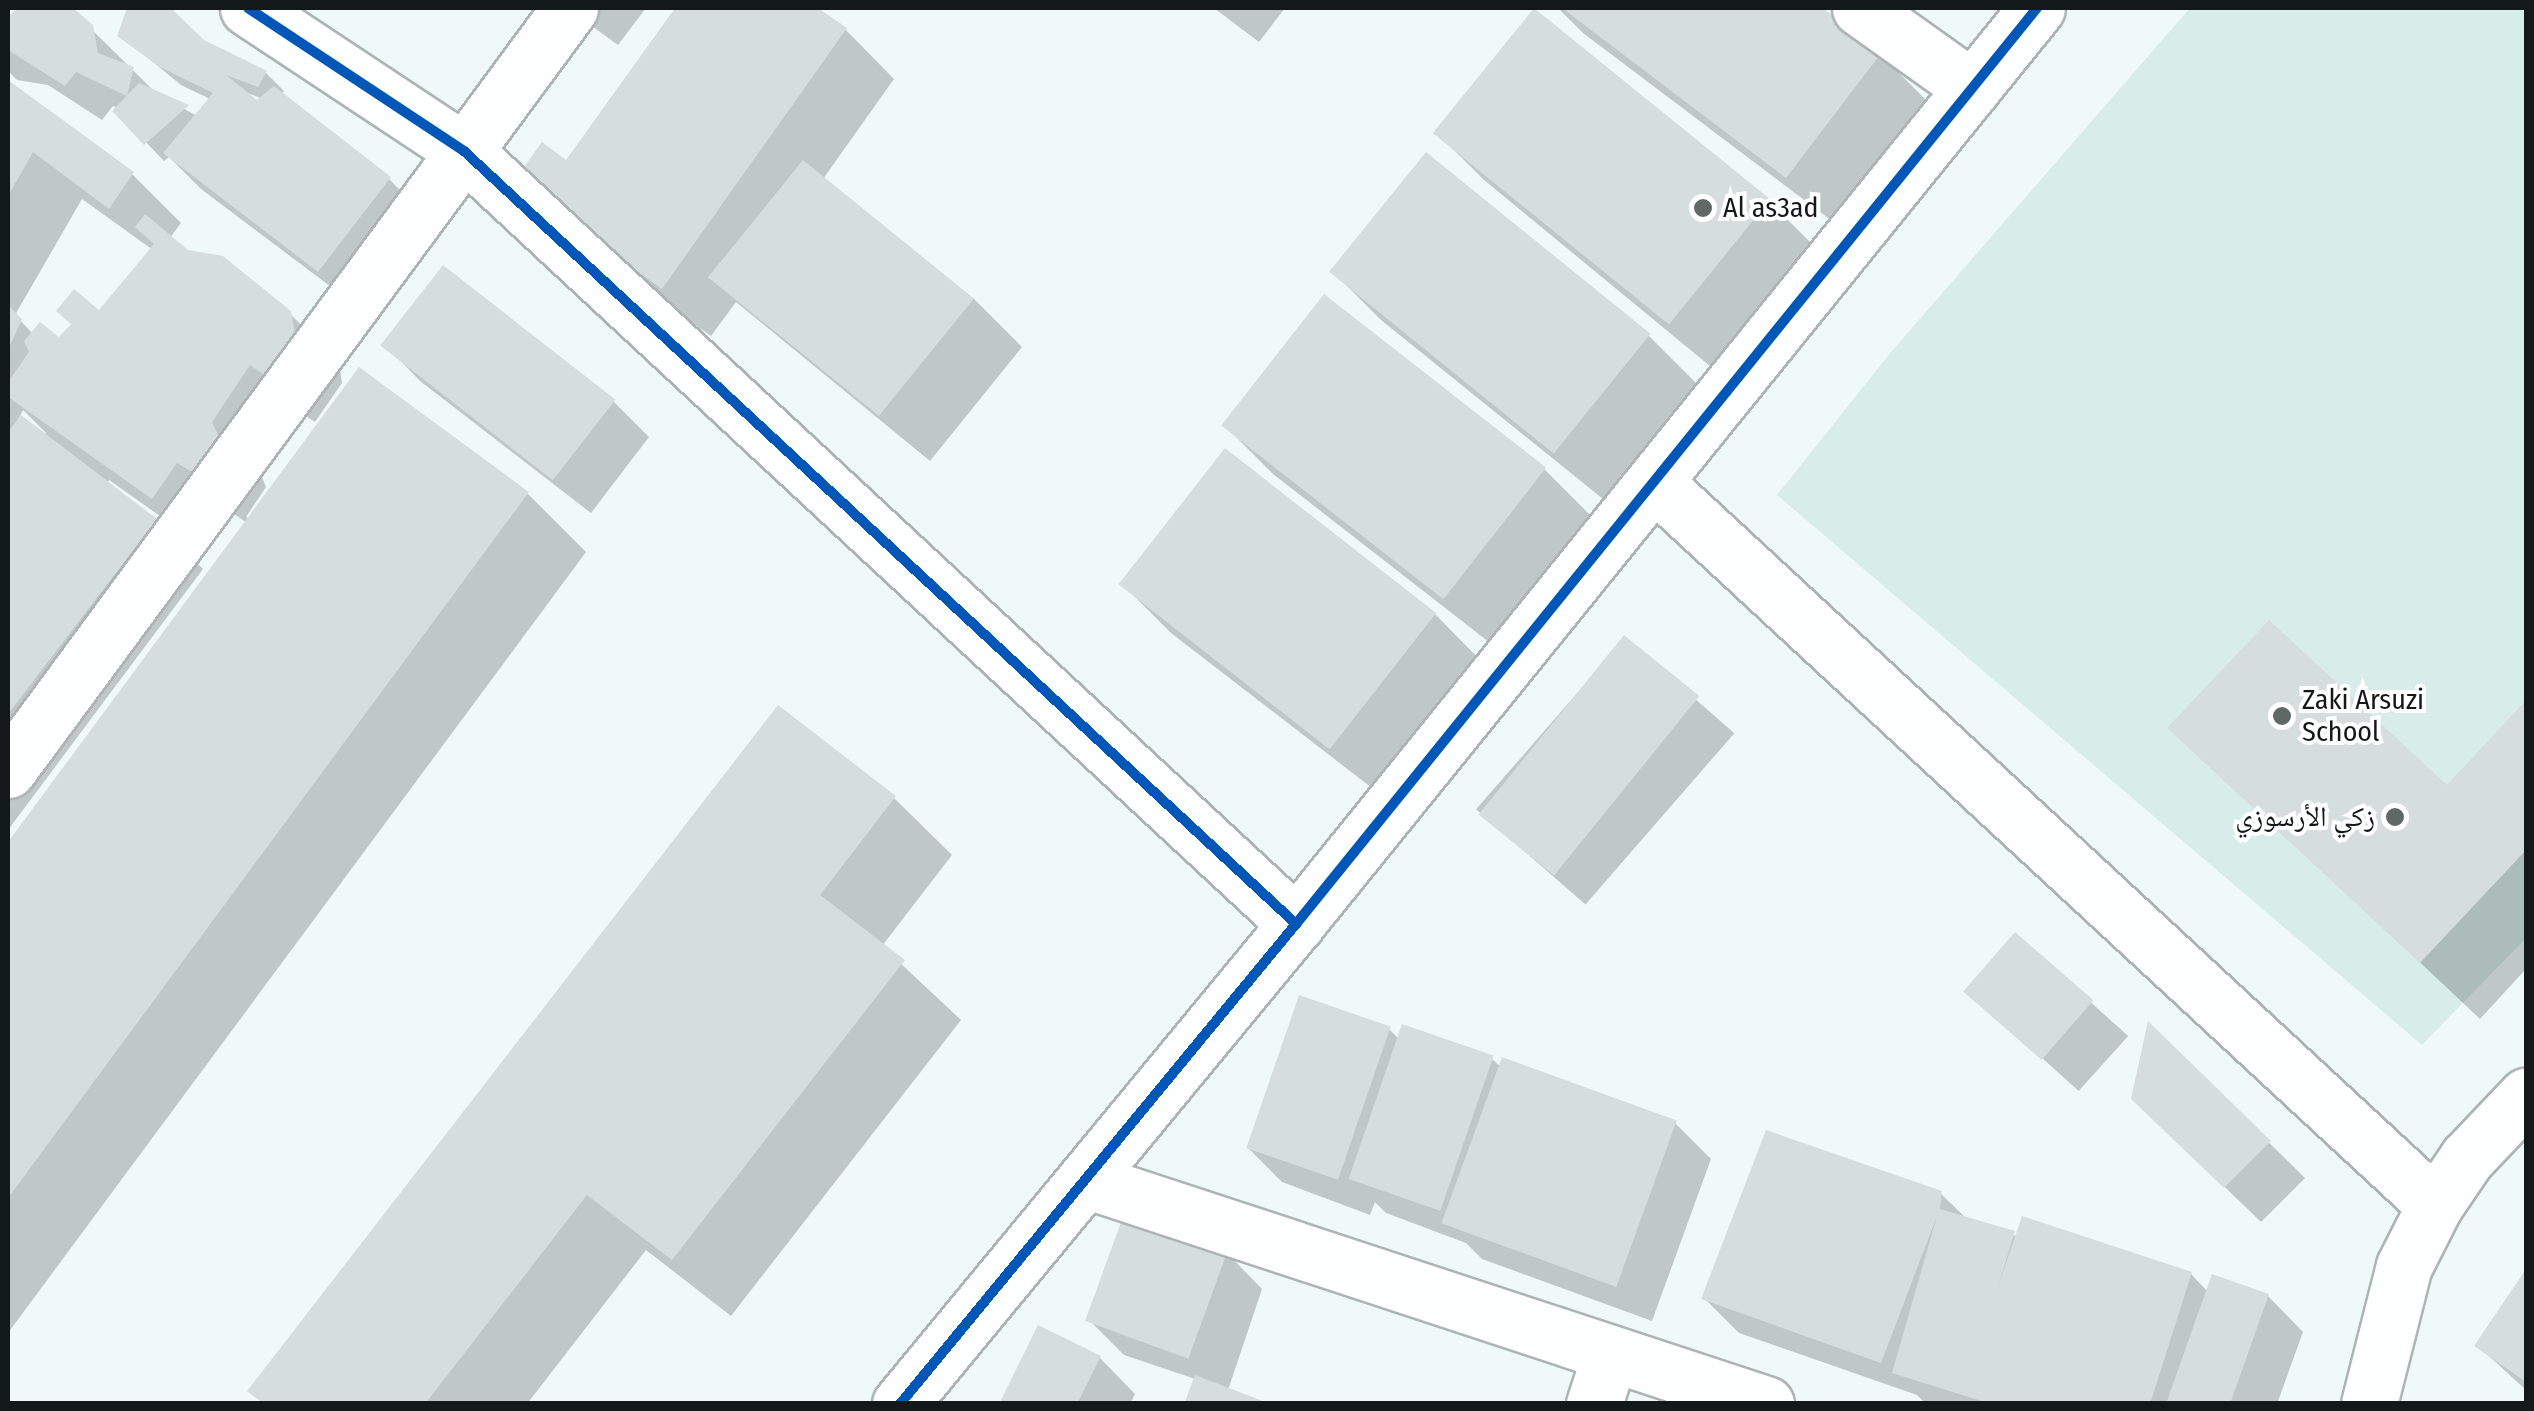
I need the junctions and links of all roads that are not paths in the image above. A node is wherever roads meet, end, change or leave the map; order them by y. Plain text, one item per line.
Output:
1 (248, 8) edge
2 (570, 8) edge
3 (1860, 8) edge
4 (2037, 8) edge
5 (1972, 88) junction
6 (464, 151) junction
7 (1654, 482) junction
8 (8, 770) edge
9 (1296, 924) junction
10 (2520, 1115) edge
11 (1084, 1180) junction
12 (2435, 1205) junction
13 (1602, 1379) edge
14 (900, 1404) edge
15 (1766, 1404) edge
16 (2369, 1404) edge

1 - 6 street
2 - 6 street
3 - 5 street
4 - 5 street
5 - 7 street
6 - 8 street
6 - 9 street
7 - 9 street
7 - 12 street
9 - 11 street
10 - 12 street
11 - 13 street
11 - 14 street
12 - 16 street
13 - 15 street

